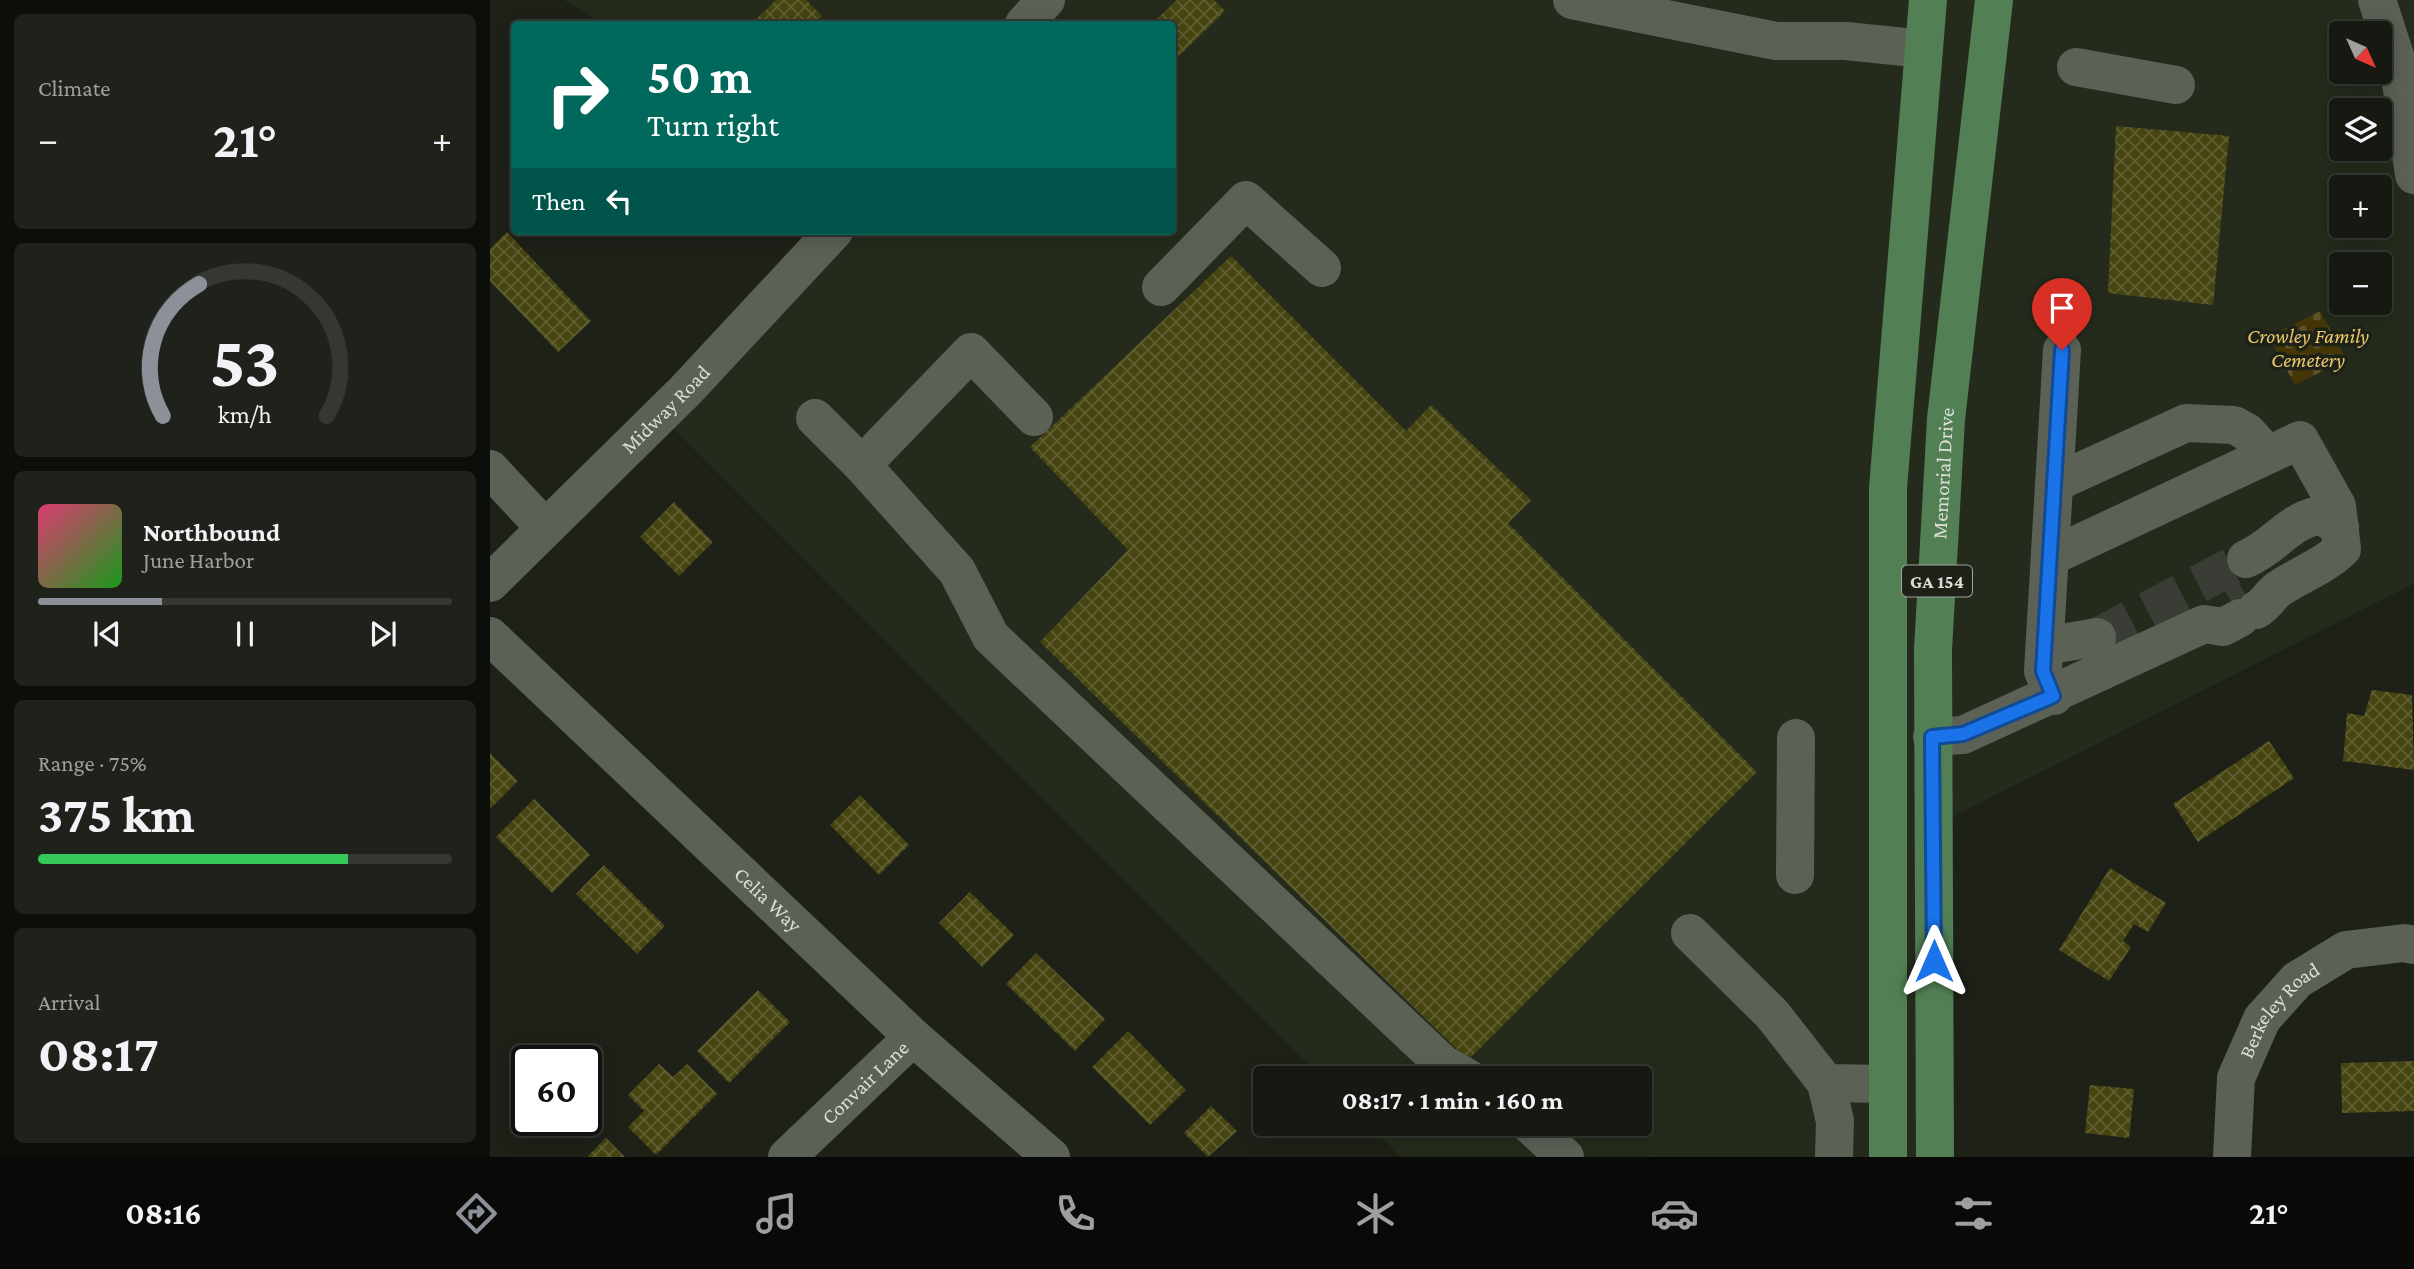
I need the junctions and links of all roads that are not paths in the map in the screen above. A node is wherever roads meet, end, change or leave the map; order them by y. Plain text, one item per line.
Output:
1 (1046, 0) edge
2 (1572, 0) edge
3 (1928, 0) edge
4 (1994, 0) edge
5 (2377, 0) edge
6 (1673, 10) edge
7 (1027, 21) edge
8 (1924, 49) junction
9 (2076, 67) dead end
10 (2176, 85) dead end
11 (2414, 175) edge
12 (830, 235) edge
13 (1322, 268) dead end
14 (1161, 287) dead end
15 (2062, 350) dead end
16 (1034, 417) dead end
17 (815, 418) dead end
18 (2268, 455) junction
19 (862, 465) junction
20 (490, 469) edge
21 (2055, 483) junction
22 (545, 528) junction
23 (2050, 557) junction
24 (490, 583) edge
25 (490, 636) edge
26 (2097, 637) tunnel mouth
27 (2045, 646) junction
28 (2053, 696) junction
29 (1932, 737) junction
30 (1796, 738) dead end
31 (1795, 875) dead end
32 (1690, 933) dead end
33 (2414, 945) edge
34 (914, 1037) junction
35 (1447, 1066) edge
36 (1826, 1083) junction
37 (1887, 1084) junction
38 (1542, 1136) edge
39 (787, 1157) edge
40 (1051, 1157) edge
41 (1565, 1157) edge
42 (1835, 1157) edge
43 (1888, 1157) edge
44 (1936, 1157) edge
45 (2232, 1157) edge

1 - 7 street
2 - 6 street
3 - 8 main road, GA 154
4 - 29 main road, Memorial Drive / GA 154
5 - 11 street
6 - 8 street
8 - 37 main road, GA 154
9 - 10 street
12 - 22 street, Midway Road
13 - 14 street
15 - 21 street
16 - 19 street
17 - 19 street
18 - 21 street
18 - 23 street
18 - 28 street
19 - 35 street
20 - 22 street
21 - 23 street
22 - 24 street, Midway Road
23 - 27 street
25 - 34 street, Celia Way
26 - 27 street
27 - 28 street
28 - 29 street
29 - 44 main road, Memorial Drive / GA 154
30 - 31 street
32 - 36 street
33 - 45 street, Berkeley Road
34 - 39 street, Convair Lane
34 - 40 street, Celia Way
36 - 37 street
36 - 42 street
37 - 43 main road, GA 154
38 - 41 street

